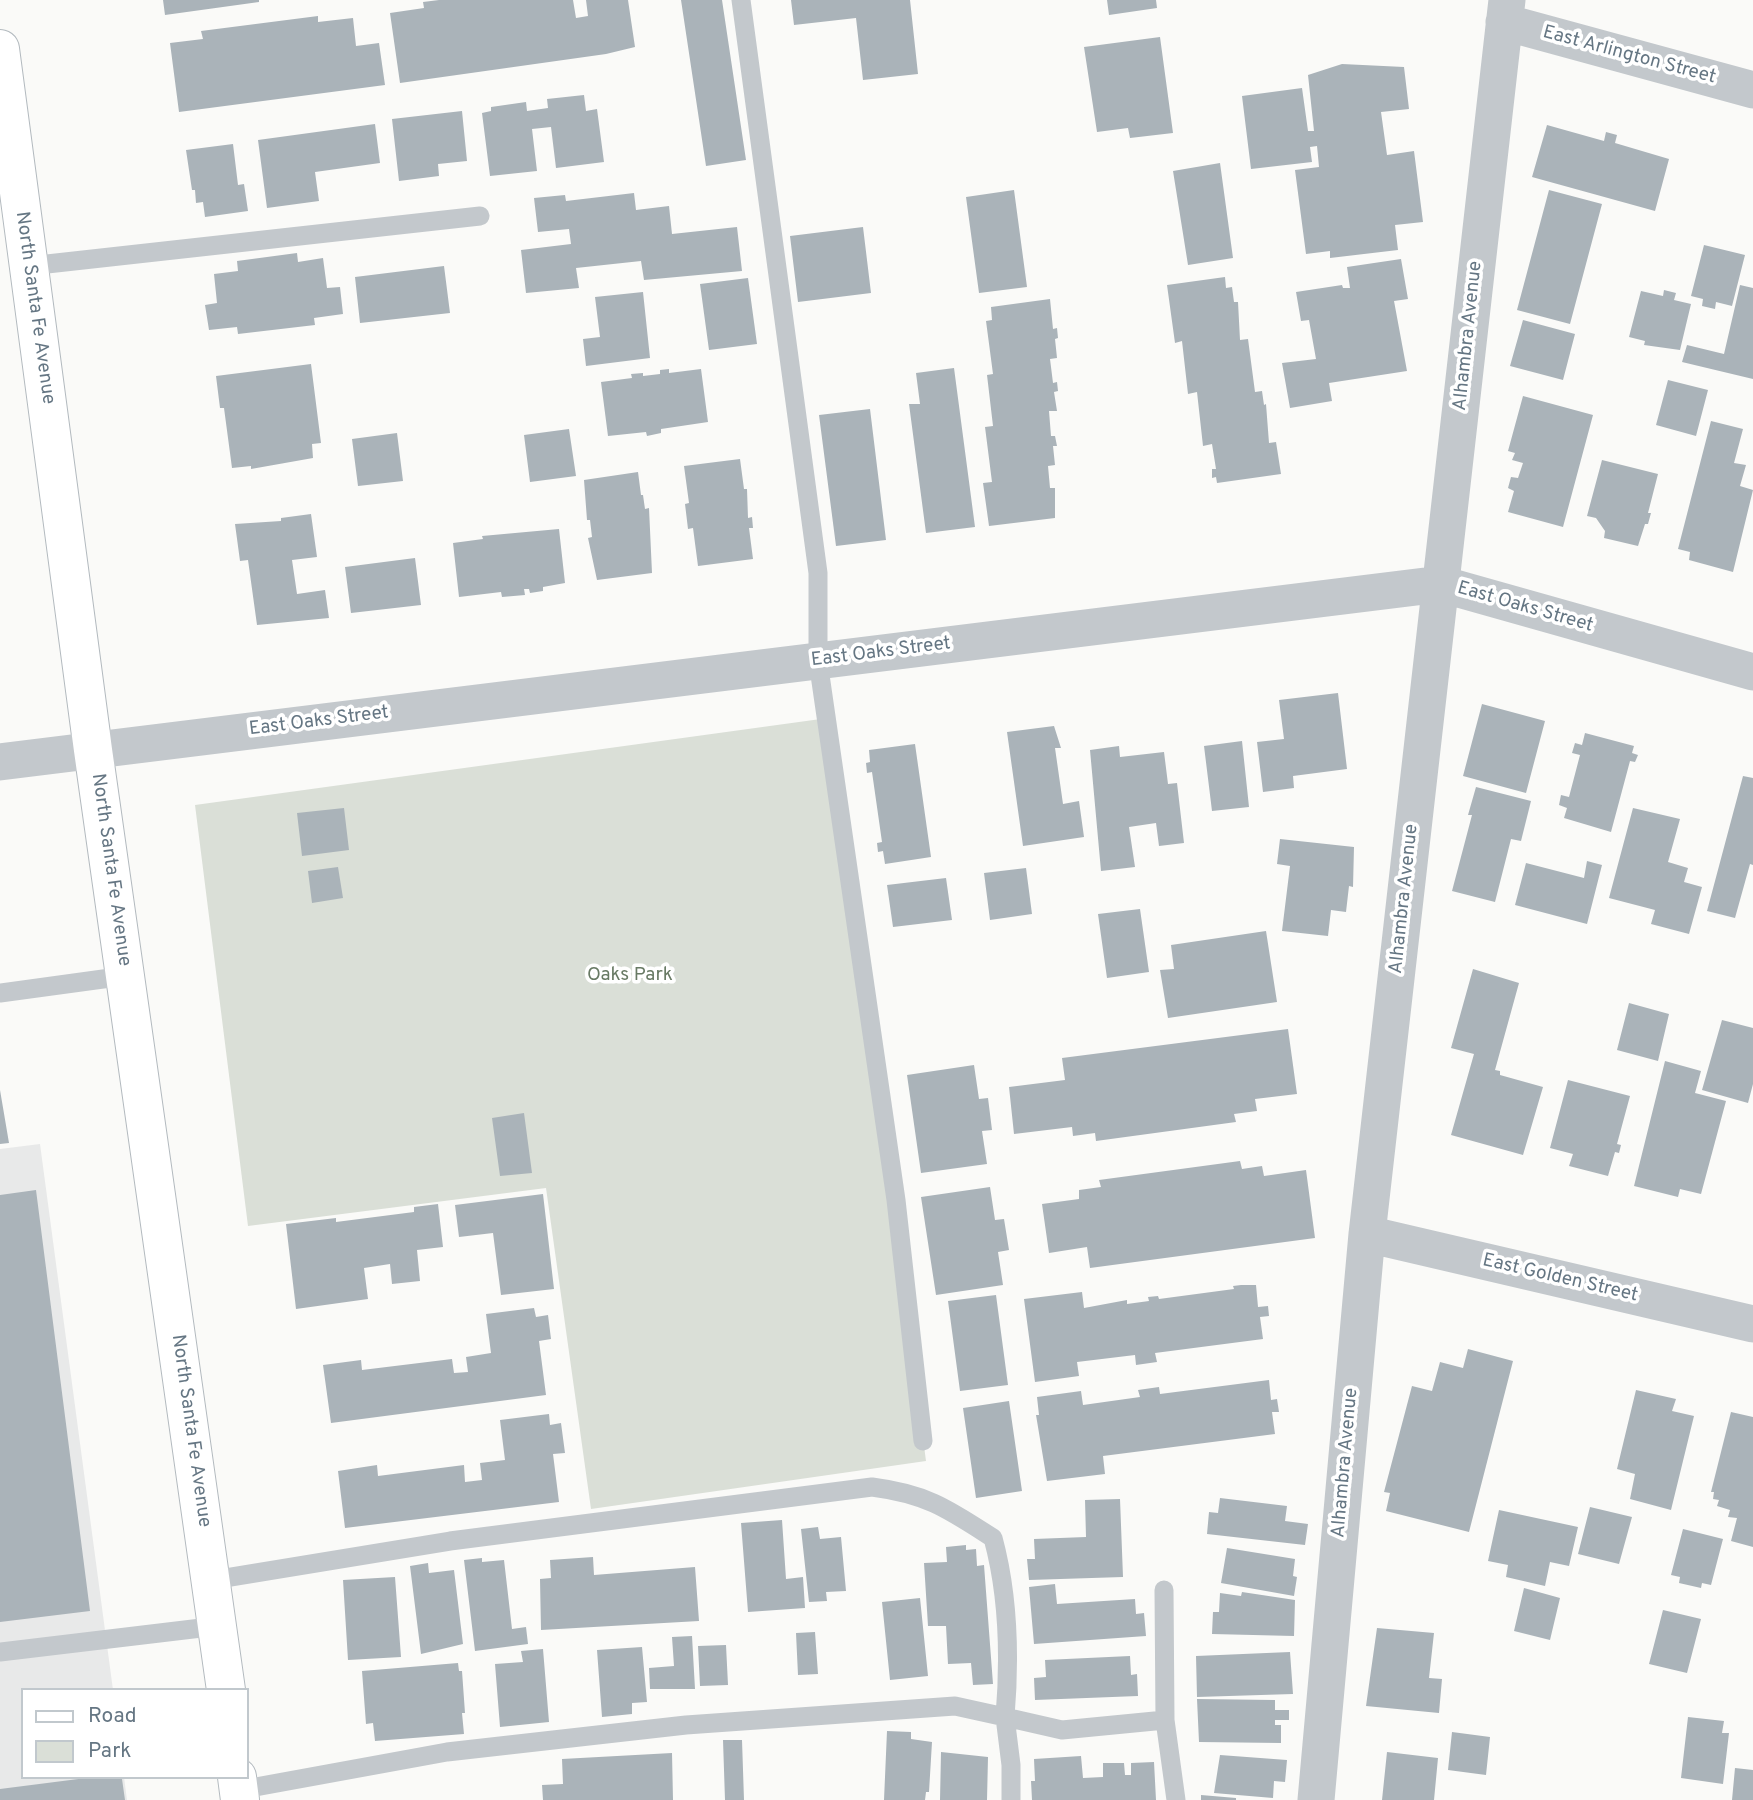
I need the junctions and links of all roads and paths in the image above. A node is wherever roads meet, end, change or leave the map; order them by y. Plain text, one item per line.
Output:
1 (741, 0) edge
2 (1505, 11) edge
3 (0, 50) edge
4 (1753, 90) edge
5 (480, 216) dead end
6 (29, 266) junction
7 (1441, 584) junction
8 (818, 661) junction
9 (1753, 672) edge
10 (93, 750) junction
11 (0, 762) edge
12 (125, 976) junction
13 (0, 993) edge
14 (1367, 1234) junction
15 (1753, 1324) edge
16 (923, 1441) dead end
17 (212, 1580) junction
18 (1164, 1590) dead end
19 (218, 1626) junction
20 (0, 1652) edge
21 (226, 1688) edge
22 (1005, 1717) junction
23 (1165, 1720) junction
24 (239, 1789) edge
25 (1011, 1800) edge
26 (1176, 1800) edge
27 (1316, 1800) edge

1 - 8 lane
2 - 4 street, East Arlington Street
2 - 7 street, Alhambra Avenue
3 - 6 main road, North Santa Fe Avenue
5 - 6 lane
6 - 10 main road, North Santa Fe Avenue
7 - 8 street, East Oaks Street
7 - 9 street, East Oaks Street
7 - 14 street, Alhambra Avenue
8 - 10 street, East Oaks Street
8 - 16 lane
10 - 11 street, East Oaks Street
10 - 12 main road, North Santa Fe Avenue
12 - 13 lane
12 - 17 main road, North Santa Fe Avenue
14 - 15 street, East Golden Street
14 - 27 street, Alhambra Avenue
17 - 19 main road, North Santa Fe Avenue
17 - 22 lane
18 - 23 lane
19 - 20 lane
19 - 21 main road, North Santa Fe Avenue
22 - 23 lane
22 - 24 lane
22 - 25 lane
23 - 26 lane

